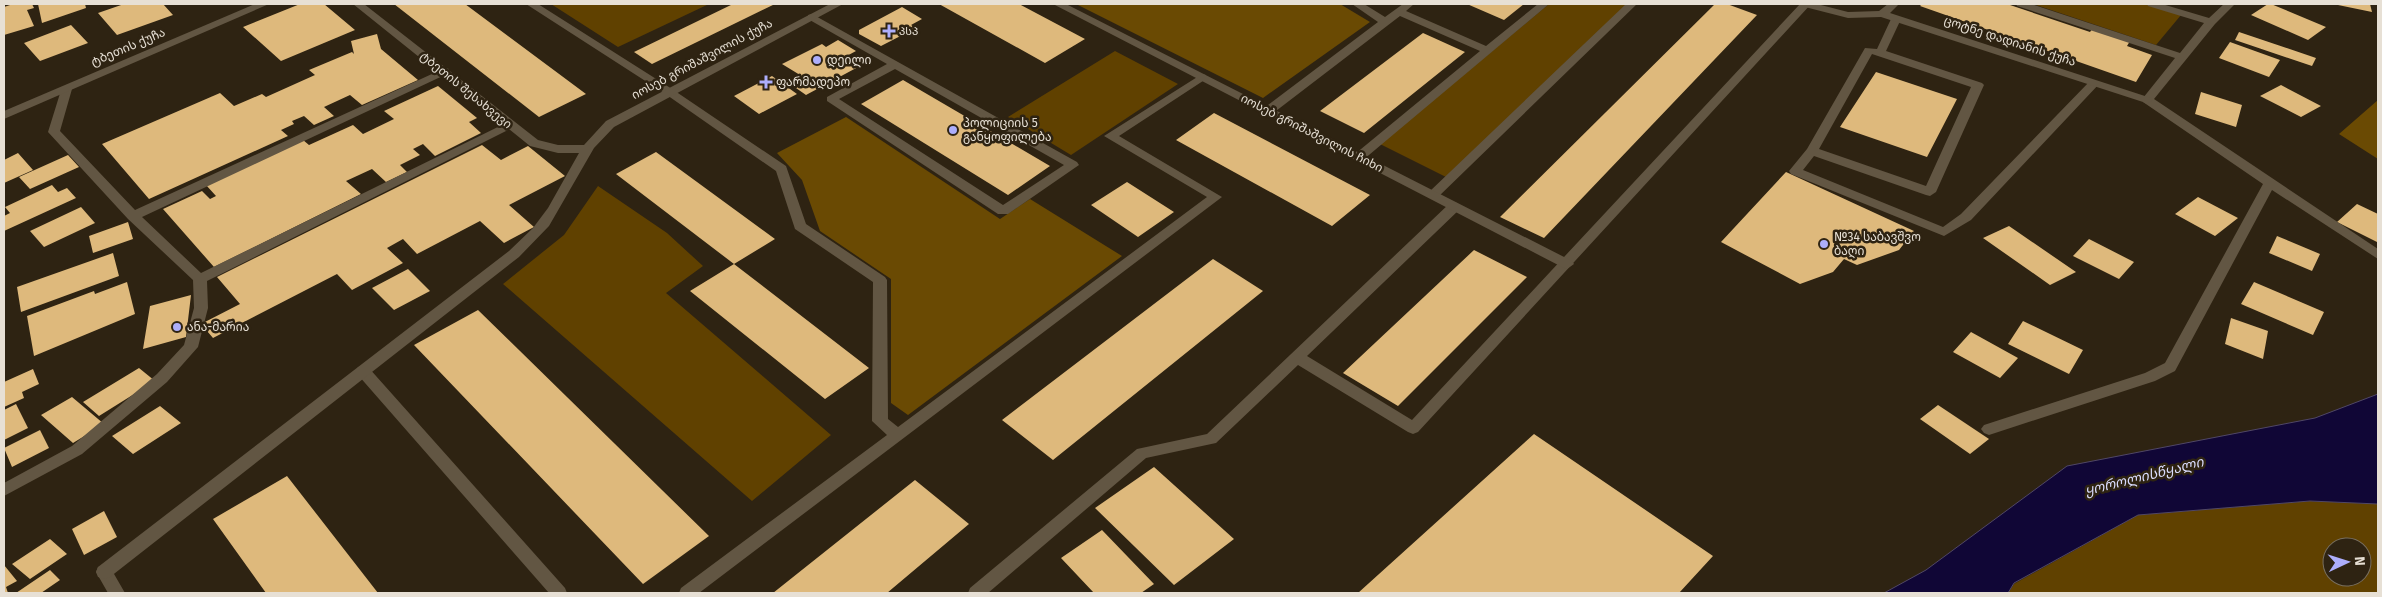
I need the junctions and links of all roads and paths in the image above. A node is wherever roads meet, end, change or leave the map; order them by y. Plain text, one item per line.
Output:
1 (264, 4) edge
2 (358, 4) edge
3 (531, 4) edge
4 (838, 4) edge
5 (1058, 4) edge
6 (1357, 4) edge
7 (1409, 4) edge
8 (1544, 4) edge
9 (1632, 4) edge
10 (1806, 4) edge
11 (1894, 4) edge
12 (2021, 4) edge
13 (2152, 4) edge
14 (2230, 4) edge
15 (1399, 12) junction
16 (1882, 14) junction
17 (812, 16) junction
18 (1896, 20) junction
19 (1385, 22) junction
20 (2210, 22) junction
21 (1488, 51) junction
22 (1880, 53) junction
23 (2182, 57) junction
24 (895, 64) junction
25 (445, 72) junction
26 (1202, 77) junction
27 (2094, 83) junction
28 (66, 88) junction
29 (668, 91) junction
30 (2147, 100) junction
31 (1268, 111) junction
32 (4, 115) edge
33 (510, 126) junction
34 (586, 149) junction
35 (1812, 151) junction
36 (1360, 157) junction
37 (2270, 182) junction
38 (1433, 195) junction
39 (1455, 206) junction
40 (133, 216) junction
41 (2378, 255) edge
42 (1567, 264) junction
43 (200, 279) junction
44 (1297, 357) junction
45 (363, 371) junction
46 (1989, 429) dead end
47 (898, 436) junction
48 (4, 490) edge
49 (117, 593) edge
50 (559, 593) edge
51 (688, 593) edge
52 (976, 593) edge

1 - 28 street, ტბეთის ქუჩა
2 - 25 street, ტბეთის შესახვევი
3 - 29 street
4 - 17 street, იოსებ გრიშაშვილის ქუჩა
5 - 26 street, იოსებ გრიშაშვილის ჩიხი
6 - 19 street
7 - 15 street
8 - 21 street
9 - 38 street
10 - 16 street, ცოტნე დადიანის ქუჩა
10 - 42 street
11 - 16 street
12 - 23 street
13 - 20 street
14 - 20 street
15 - 19 street
15 - 21 street
16 - 18 street, ცოტნე დადიანის ქუჩა
17 - 24 street
17 - 29 street, იოსებ გრიშაშვილის ქუჩა
18 - 22 street
18 - 27 street, ცოტნე დადიანის ქუჩა
19 - 31 street
20 - 23 street
21 - 36 street
22 - 35 street
22 - 35 street
23 - 30 street
24 - 24 street
25 - 33 street, ტბეთის შესახვევი
25 - 40 street
26 - 31 street, იოსებ გრიშაშვილის ჩიხი
26 - 47 street
27 - 30 street, ცოტნე დადიანის ქუჩა
27 - 35 street
28 - 32 street, ტბეთის ქუჩა
28 - 40 street
29 - 34 street, იოსებ გრიშაშვილის ქუჩა
29 - 47 street
30 - 37 street, ცოტნე დადიანის ქუჩა
31 - 36 street, იოსებ გრიშაშვილის ჩიხი
33 - 34 street, ტბეთის შესახვევი
33 - 43 street
34 - 45 street, იოსებ გრიშაშვილის ქუჩა
36 - 38 street, იოსებ გრიშაშვილის ჩიხი
37 - 41 street, ცოტნე დადიანის ქუჩა
37 - 46 street
38 - 39 street, იოსებ გრიშაშვილის ჩიხი
39 - 42 street, იოსებ გრიშაშვილის ჩიხი
39 - 44 street
40 - 43 street
42 - 44 street
43 - 48 street
44 - 52 street
45 - 49 street, იოსებ გრიშაშვილის ქუჩა
45 - 50 street
47 - 51 street

